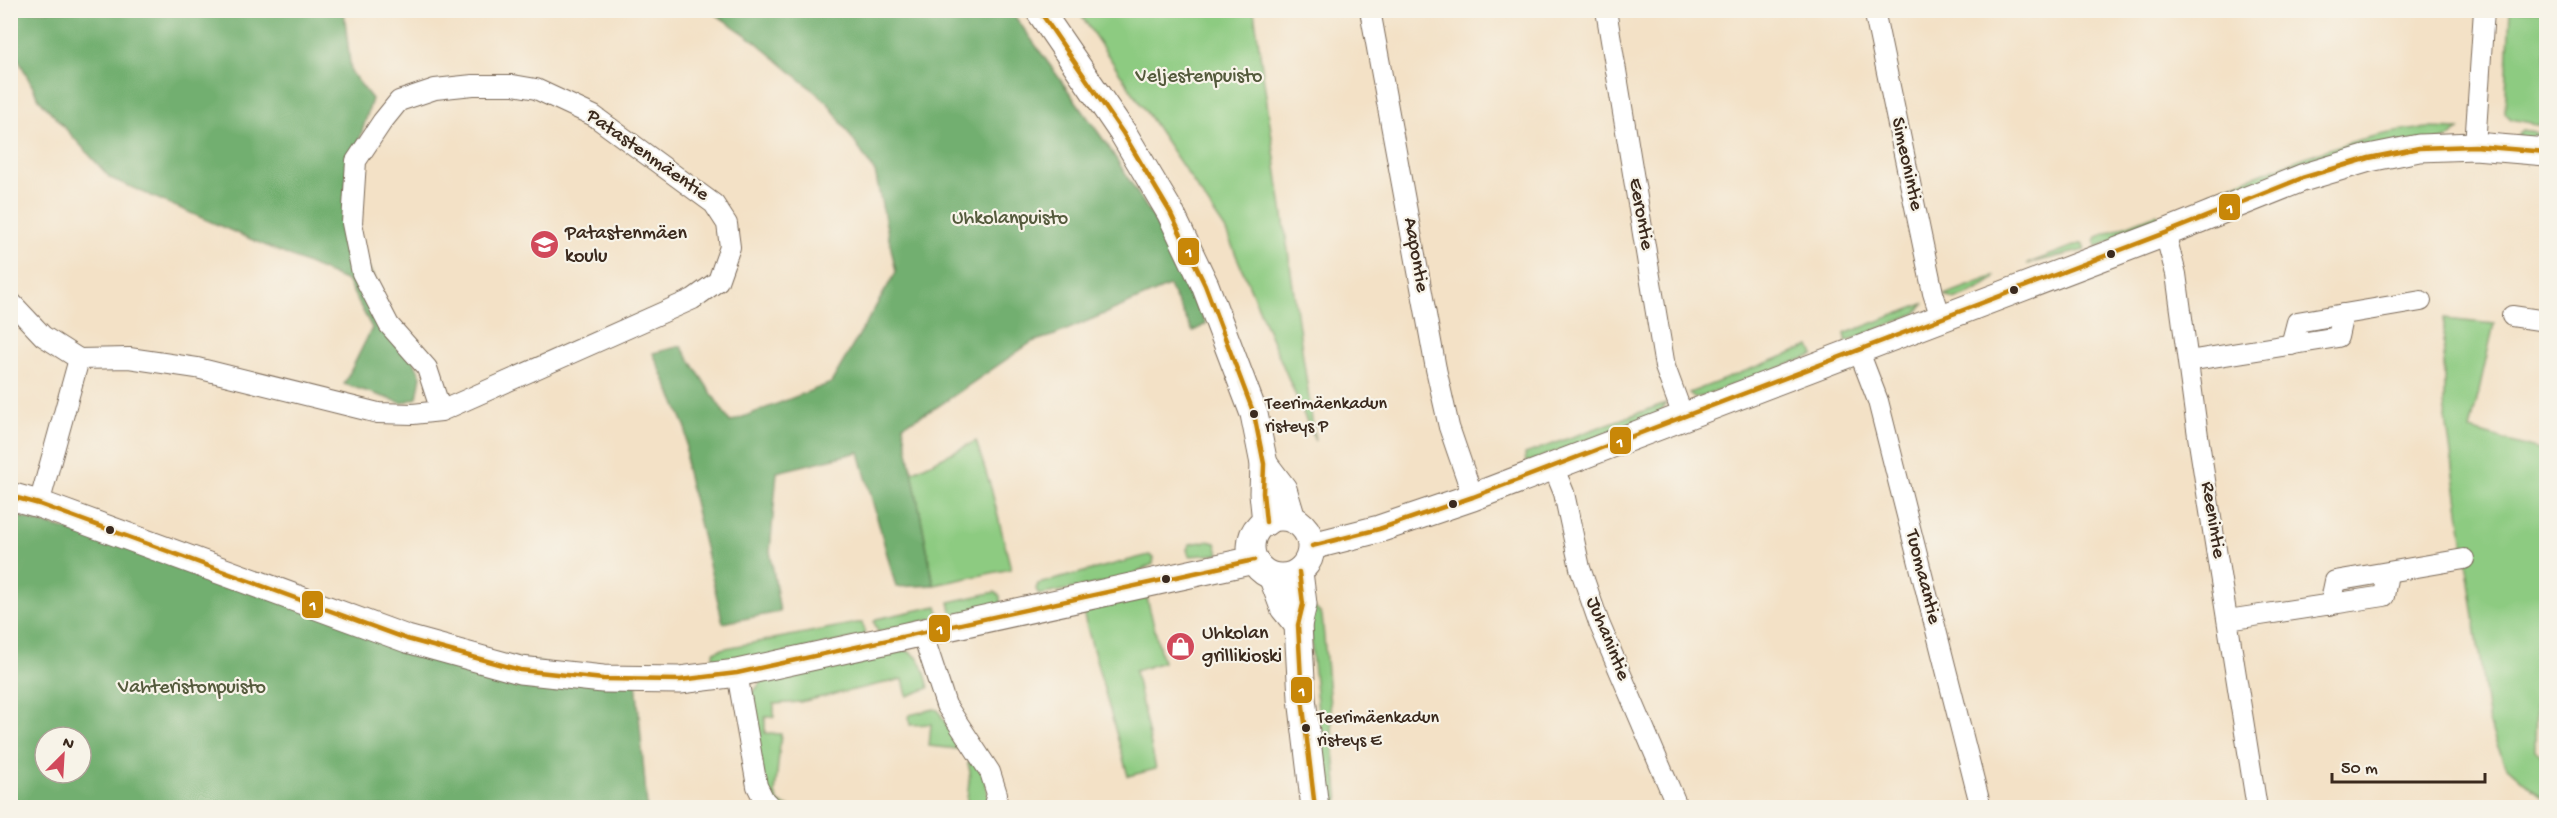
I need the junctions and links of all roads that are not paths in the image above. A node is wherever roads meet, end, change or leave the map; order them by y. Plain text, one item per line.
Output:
1 (1039, 10) edge
2 (1370, 10) edge
3 (1606, 10) edge
4 (1874, 10) edge
5 (2484, 10) edge
6 (2475, 146) junction
7 (2547, 152) edge
8 (2164, 233) junction
9 (2421, 301) dead end
10 (10, 302) edge
11 (2512, 316) dead end
12 (1941, 318) junction
13 (2547, 321) edge
14 (1858, 349) junction
15 (80, 358) junction
16 (2188, 361) junction
17 (441, 411) junction
18 (1683, 416) junction
19 (1553, 466) junction
20 (10, 496) edge
21 (1473, 497) junction
22 (39, 504) junction
23 (1279, 520) junction
24 (1312, 546) junction
25 (2464, 559) dead end
26 (1263, 568) junction
27 (1299, 572) junction
28 (2228, 620) junction
29 (1298, 625) junction
30 (922, 632) junction
31 (737, 672) junction
32 (772, 807) edge
33 (993, 807) edge
34 (1315, 807) edge
35 (1678, 807) edge
36 (1981, 807) edge
37 (2257, 807) edge

1 - 23 street
2 - 21 street, Aapontie
3 - 18 street, Eerontie
4 - 12 street, Simeonintie
5 - 6 street
6 - 7 street
6 - 8 street
8 - 12 street
8 - 16 street, Reenintie
9 - 16 street
10 - 15 street
11 - 13 street
12 - 14 street
14 - 18 street
14 - 36 street, Tuomaantie
15 - 17 street, Patastenmäentie
15 - 22 street
16 - 28 street, Reenintie
17 - 17 street, Patastenmäentie
18 - 19 street
19 - 21 street
19 - 35 street, Juhanintie
20 - 22 street
21 - 24 street
22 - 31 street
23 - 24 street
23 - 26 street
24 - 27 street
25 - 28 street
26 - 27 street
26 - 29 street
26 - 30 street
27 - 29 street
28 - 37 street, Reenintie
29 - 34 street
30 - 31 street
30 - 33 street
31 - 32 street

